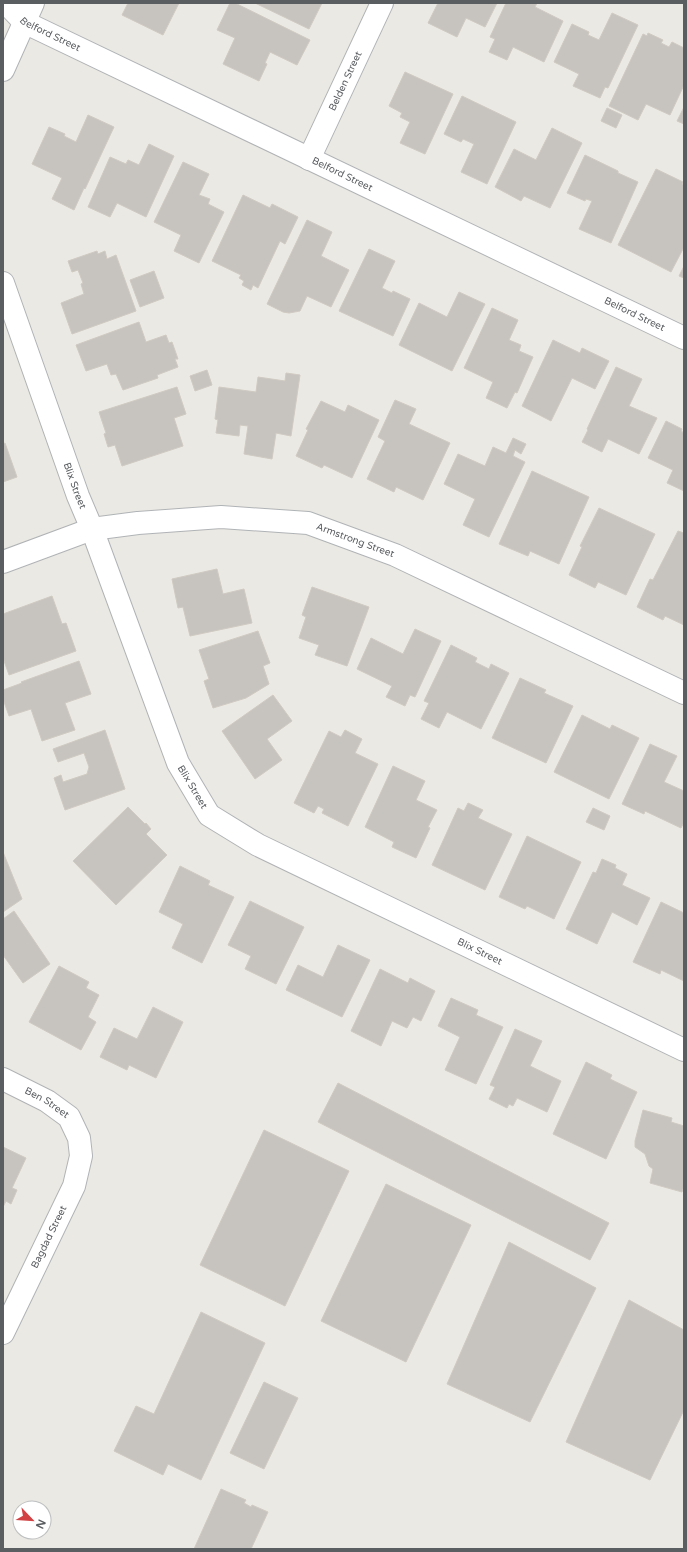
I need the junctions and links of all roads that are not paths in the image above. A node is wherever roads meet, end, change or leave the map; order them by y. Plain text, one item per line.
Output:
1 (6, 3) edge
2 (33, 3) edge
3 (382, 3) edge
4 (24, 22) junction
5 (3, 70) edge
6 (309, 159) junction
7 (3, 283) edge
8 (684, 338) edge
9 (92, 529) junction
10 (3, 562) edge
11 (684, 693) edge
12 (684, 1050) edge
13 (3, 1078) edge
14 (79, 1138) joint
15 (3, 1333) edge

1 - 4 street, Belford Street
2 - 4 street
3 - 6 street, Belden Street
4 - 5 street
4 - 6 street, Belford Street
6 - 8 street, Belford Street
7 - 9 street, Blix Street
9 - 10 street, Armstrong Street
9 - 11 street, Armstrong Street
9 - 12 street, Blix Street
13 - 14 street, Ben Street
14 - 15 street, Bagdad Street

